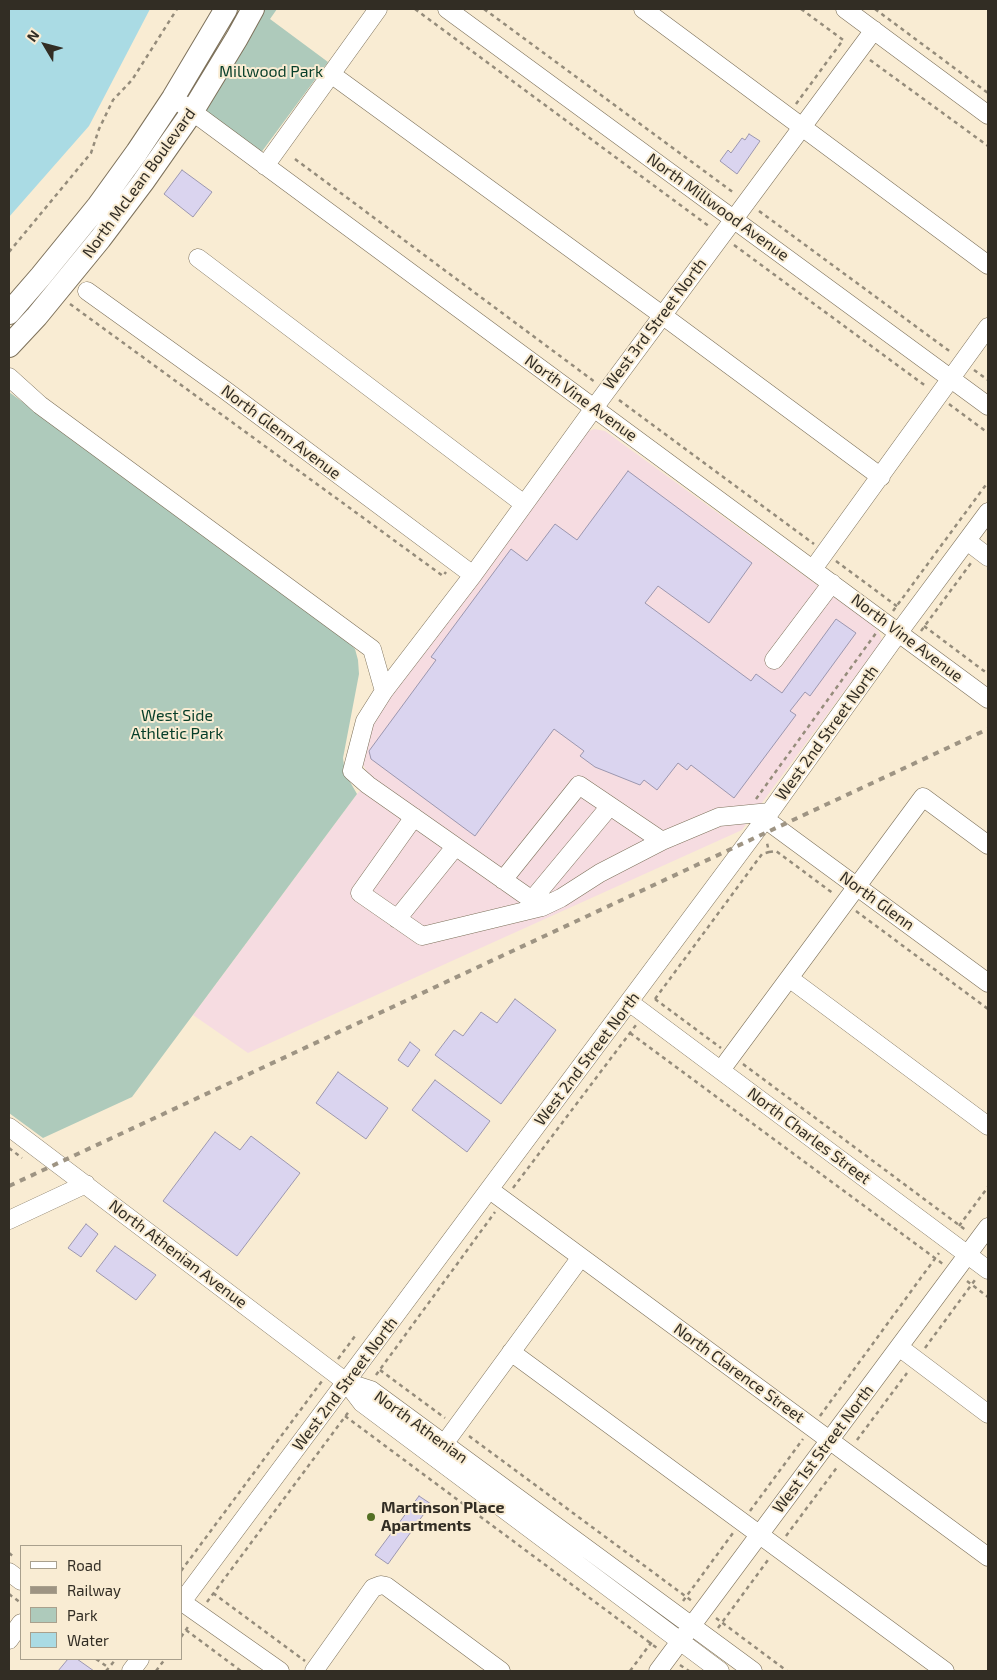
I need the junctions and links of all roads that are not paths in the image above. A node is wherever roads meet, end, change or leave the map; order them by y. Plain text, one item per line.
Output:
1 (226, 9) edge
2 (252, 9) edge
3 (378, 9) edge
4 (447, 9) edge
5 (643, 9) edge
6 (845, 9) edge
7 (874, 30) junction
8 (331, 74) junction
9 (173, 98) junction
10 (192, 112) junction
11 (988, 115) edge
12 (802, 128) junction
13 (265, 166) junction
14 (734, 219) junction
15 (198, 258) dead end
16 (988, 265) edge
17 (88, 291) dead end
18 (9, 313) edge
19 (662, 315) junction
20 (988, 327) edge
21 (9, 346) edge
22 (9, 377) edge
23 (950, 378) junction
24 (988, 406) edge
25 (594, 408) junction
26 (881, 477) junction
27 (524, 504) junction
28 (988, 512) edge
29 (978, 549) edge
30 (813, 569) junction
31 (473, 575) junction
32 (832, 583) junction
33 (899, 632) junction
34 (774, 660) dead end
35 (384, 691) junction
36 (988, 699) edge
37 (610, 806) junction
38 (768, 815) junction
39 (414, 817) junction
40 (662, 841) junction
41 (988, 845) edge
42 (455, 846) junction
43 (503, 880) junction
44 (856, 886) junction
45 (537, 904) junction
46 (397, 919) junction
47 (789, 978) junction
48 (988, 982) edge
49 (629, 1002) junction
50 (721, 1070) junction
51 (988, 1126) edge
52 (9, 1127) edge
53 (86, 1184) junction
54 (497, 1195) junction
55 (9, 1220) edge
56 (988, 1227) edge
57 (968, 1254) junction
58 (581, 1257) junction
59 (988, 1270) edge
60 (899, 1348) junction
61 (511, 1352) junction
62 (346, 1382) junction
63 (362, 1394) junction
64 (988, 1414) edge
65 (830, 1440) junction
66 (444, 1444) junction
67 (760, 1535) junction
68 (988, 1557) edge
69 (9, 1572) edge
70 (20, 1580) edge
71 (182, 1603) edge
72 (20, 1624) edge
73 (692, 1626) junction
74 (9, 1640) edge
75 (680, 1642) junction
76 (315, 1670) edge
77 (278, 1671) edge
78 (501, 1671) edge
79 (658, 1671) edge
80 (720, 1671) edge
81 (753, 1671) edge
82 (945, 1671) edge

1 - 9 main road, North McLean Boulevard
2 - 10 main road, North McLean Boulevard
3 - 8 street
4 - 14 street, North Millwood Avenue
5 - 12 street
6 - 7 street
7 - 11 street
7 - 12 street, West 3rd Street North
8 - 13 street
8 - 19 street
9 - 10 street, North Vine Avenue
9 - 18 main road, North McLean Boulevard
10 - 13 street, North Vine Avenue
10 - 21 main road, North McLean Boulevard
12 - 14 street, West 3rd Street North
12 - 16 street
13 - 25 street, North Vine Avenue
14 - 19 street, West 3rd Street North
14 - 23 street, North Millwood Avenue
15 - 27 street
17 - 31 street, North Glenn Avenue
19 - 25 street, West 3rd Street North
19 - 26 street
20 - 23 street
22 - 35 street
23 - 24 street, North Millwood Avenue
23 - 26 street
25 - 27 street, West 3rd Street North
25 - 30 street, North Vine Avenue
26 - 30 street
27 - 31 street, West 3rd Street North
28 - 29 street, West 2nd Street North
29 - 33 street, West 2nd Street North
30 - 32 street, North Vine Avenue
31 - 35 street, West 3rd Street North
32 - 33 street, North Vine Avenue
32 - 34 street
33 - 36 street, North Vine Avenue
33 - 38 street, West 2nd Street North
35 - 39 street, West 3rd Street North
37 - 40 street
37 - 43 street
37 - 45 street
38 - 40 street
38 - 44 street, North Glenn
38 - 49 street, West 2nd Street North
39 - 42 street
39 - 46 street
40 - 45 street
41 - 44 street
42 - 43 street
42 - 46 street
43 - 45 street
44 - 47 street
44 - 48 street, North Glenn
45 - 46 street
47 - 50 street
47 - 51 street
49 - 50 street, North Charles Street
49 - 54 street, West 2nd Street North
50 - 57 street, North Charles Street
52 - 53 street, North Athenian Avenue
53 - 55 street
53 - 62 street, North Athenian Avenue
54 - 58 street, North Clarence Street
54 - 62 street, West 2nd Street North
56 - 57 street, West 1st Street North
57 - 59 street, North Charles Street
57 - 60 street, West 1st Street North
58 - 61 street
58 - 65 street, North Clarence Street
60 - 64 street
60 - 65 street, West 1st Street North
61 - 66 street
61 - 67 street
62 - 63 street, North Athenian
62 - 71 street, West 2nd Street North
63 - 66 street, North Athenian
63 - 75 street, North Athenian
65 - 67 street, West 1st Street North
65 - 68 street, North Clarence Street
66 - 73 street, North Athenian
67 - 73 street, West 1st Street North
67 - 82 street
69 - 70 street
71 - 77 street
72 - 74 street
73 - 75 street, West 1st Street North
73 - 81 street, North Athenian
75 - 79 street, West 1st Street North
75 - 80 street, North Athenian
76 - 78 street

